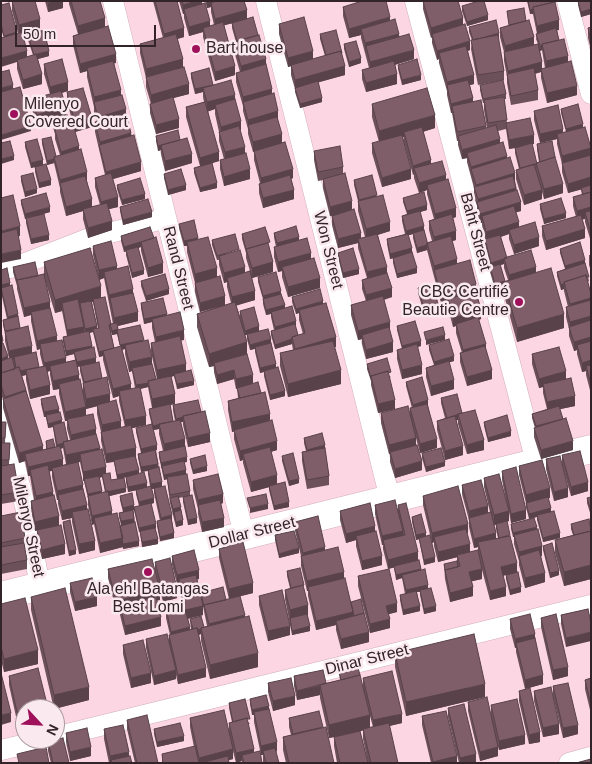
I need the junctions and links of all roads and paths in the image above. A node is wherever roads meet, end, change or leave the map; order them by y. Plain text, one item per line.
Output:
1 (113, 1) edge
2 (266, 1) edge
3 (415, 1) edge
4 (567, 1) edge
5 (591, 94) edge
6 (166, 218) junction
7 (1, 270) edge
8 (1, 409) edge
9 (591, 448) edge
10 (536, 462) junction
11 (390, 499) junction
12 (244, 535) junction
13 (40, 586) junction
14 (1, 596) edge
15 (591, 605) edge
16 (65, 735) edge
17 (15, 747) edge
18 (1, 750) edge
19 (591, 757) edge
20 (569, 763) edge

1 - 6 street, Rand Street
2 - 11 street, Won Street
3 - 10 street, Baht Street
4 - 5 street
6 - 7 street
6 - 12 street, Rand Street
8 - 13 street, Milenyo Street
9 - 10 street, Dollar Street
10 - 11 street, Dollar Street
11 - 12 street, Dollar Street
12 - 13 street, Dollar Street
13 - 14 street, Dollar Street
15 - 16 street, Dinar Street
17 - 18 street
19 - 20 street

